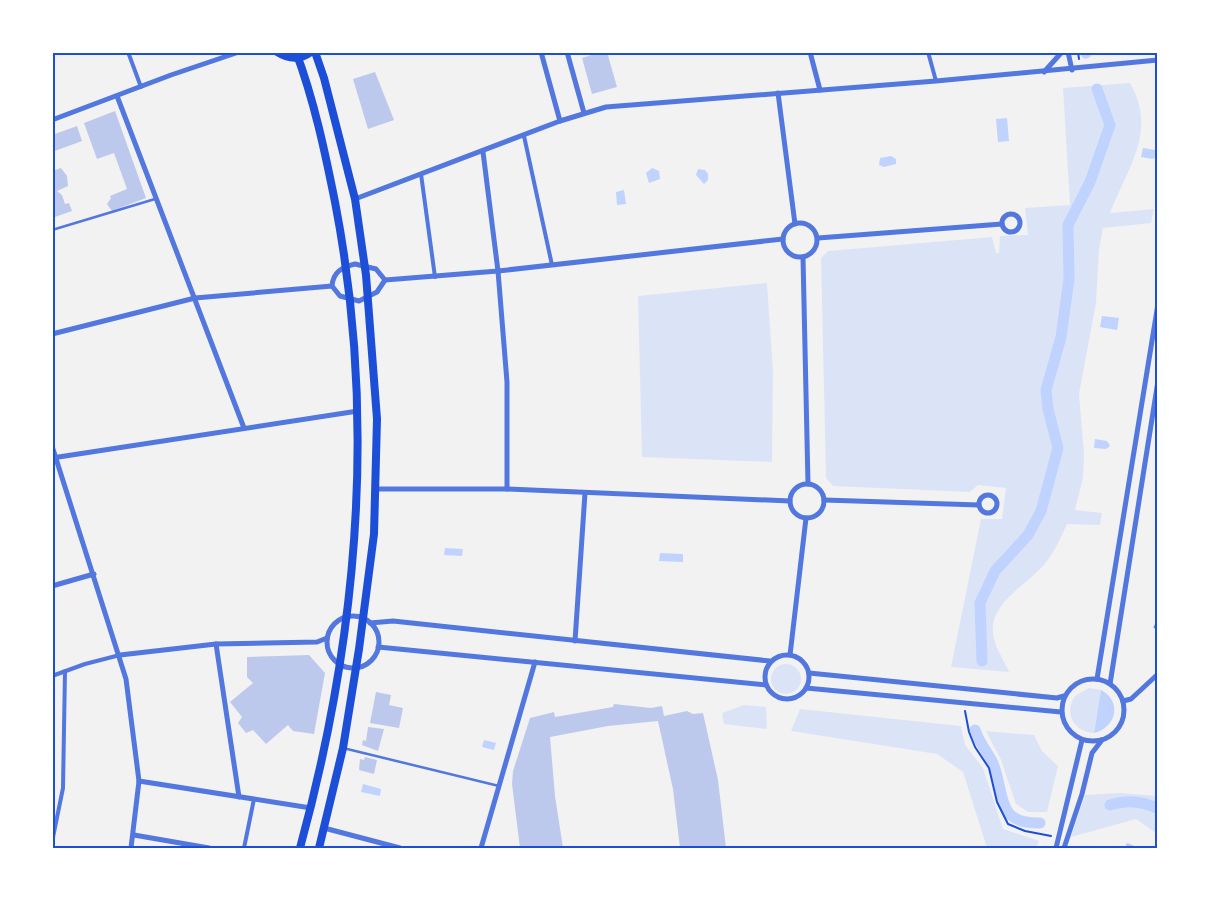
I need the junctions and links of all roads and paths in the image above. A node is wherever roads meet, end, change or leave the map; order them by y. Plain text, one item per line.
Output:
1 (128, 52) edge
2 (239, 52) edge
3 (277, 52) edge
4 (311, 52) edge
5 (315, 52) edge
6 (541, 52) edge
7 (567, 52) edge
8 (810, 52) edge
9 (928, 52) edge
10 (1062, 52) edge
11 (1068, 52) edge
12 (297, 55) edge
13 (1158, 60) edge
14 (1072, 70) junction
15 (1044, 72) junction
16 (936, 81) junction
17 (141, 87) junction
18 (820, 90) junction
19 (778, 93) junction
20 (117, 96) junction
21 (584, 113) junction
22 (52, 120) edge
23 (560, 121) junction
24 (524, 136) junction
25 (483, 152) junction
26 (421, 174) junction
27 (156, 198) junction
28 (355, 199) junction
29 (795, 224) junction
30 (1002, 224) dead end
31 (52, 230) edge
32 (818, 238) junction
33 (783, 239) junction
34 (803, 257) junction
35 (364, 265) junction
36 (552, 265) junction
37 (346, 266) junction
38 (498, 271) junction
39 (435, 277) junction
40 (385, 280) junction
41 (332, 286) junction
42 (195, 298) junction
43 (368, 298) junction
44 (350, 300) junction
45 (1158, 304) edge
46 (52, 334) edge
47 (1158, 381) edge
48 (358, 411) junction
49 (244, 428) junction
50 (52, 446) edge
51 (55, 458) edge
52 (808, 484) junction
53 (377, 489) junction
54 (507, 489) junction
55 (585, 493) junction
56 (824, 500) junction
57 (790, 501) junction
58 (979, 505) dead end
59 (806, 518) junction
60 (94, 574) junction
61 (52, 586) edge
62 (347, 617) junction
63 (362, 618) junction
64 (370, 623) junction
65 (327, 638) junction
66 (575, 641) junction
67 (317, 642) junction
68 (216, 644) junction
69 (378, 647) junction
70 (327, 648) junction
71 (120, 655) junction
72 (790, 655) junction
73 (770, 661) junction
74 (535, 662) junction
75 (340, 665) junction
76 (354, 668) junction
77 (65, 670) junction
78 (809, 673) junction
79 (1158, 674) edge
80 (52, 676) edge
81 (1098, 679) junction
82 (1110, 684) junction
83 (766, 685) junction
84 (806, 688) junction
85 (1064, 696) junction
86 (1123, 700) junction
87 (968, 702) junction
88 (1061, 712) junction
89 (1082, 740) junction
90 (1102, 740) junction
91 (343, 748) junction
92 (139, 781) junction
93 (500, 786) junction
94 (240, 797) junction
95 (254, 799) junction
96 (311, 808) junction
97 (324, 828) junction
98 (134, 835) junction
99 (1054, 836) dead end
100 (52, 842) edge
101 (131, 848) edge
102 (208, 848) edge
103 (244, 848) edge
104 (300, 848) edge
105 (319, 848) edge
106 (400, 848) edge
107 (481, 848) edge
108 (1056, 848) edge
109 (1064, 848) edge

1 - 17 street
2 - 17 street
3 - 12 main road
4 - 12 main road
5 - 28 main road
6 - 23 street
7 - 21 street
8 - 18 street
9 - 16 street
10 - 15 street
11 - 14 street
12 - 37 main road
13 - 14 street
14 - 15 street
15 - 16 street
16 - 18 street
17 - 20 street
18 - 19 street
19 - 21 street
19 - 29 street
20 - 22 street
20 - 27 street
21 - 23 street
23 - 24 street
24 - 25 street
24 - 36 street
25 - 26 street
25 - 38 street
26 - 28 street
26 - 39 street
27 - 31 lane
27 - 42 street
28 - 35 main road
29 - 32 street
29 - 33 street
30 - 32 street
32 - 34 street
33 - 34 street
33 - 36 street
34 - 52 street
35 - 37 street
35 - 40 street
35 - 43 main road
36 - 38 street
37 - 41 street
37 - 44 main road
38 - 39 street
38 - 54 street
39 - 40 street
40 - 43 street
41 - 42 street
41 - 44 street
42 - 46 street
42 - 49 street
43 - 44 street
43 - 53 main road
44 - 48 main road
45 - 81 street
47 - 82 street
48 - 49 street
48 - 62 main road
49 - 51 street
50 - 51 street
51 - 60 street
52 - 56 street
52 - 57 street
53 - 54 street
53 - 63 main road
54 - 55 street
55 - 57 street
55 - 66 street
56 - 58 street
56 - 59 street
57 - 59 street
59 - 72 street
60 - 61 street
60 - 71 street
62 - 63 street
62 - 65 street
62 - 75 main road
63 - 64 street
63 - 76 main road
64 - 66 street
64 - 69 street
65 - 67 street
65 - 70 street
66 - 73 street
67 - 68 street
67 - 70 street
68 - 71 street
68 - 94 street
69 - 74 street
69 - 76 street
70 - 75 street
71 - 77 street
71 - 92 street
72 - 73 street
72 - 78 street
73 - 83 street
74 - 83 street
74 - 93 street
75 - 76 street
75 - 96 main road
76 - 91 main road
77 - 80 street
77 - 100 street
78 - 84 street
78 - 85 street
79 - 86 street
81 - 82 street
81 - 85 street
82 - 86 street
83 - 84 street
84 - 87 street
85 - 88 street
86 - 90 street
87 - 88 street
87 - 99 path
88 - 89 street
89 - 90 street
89 - 108 street
90 - 109 street
91 - 93 lane
91 - 97 main road
92 - 94 street
92 - 98 street
93 - 107 street
94 - 95 street
95 - 96 street
95 - 103 street
96 - 104 main road
97 - 105 main road
97 - 106 street
98 - 101 street
98 - 102 street

